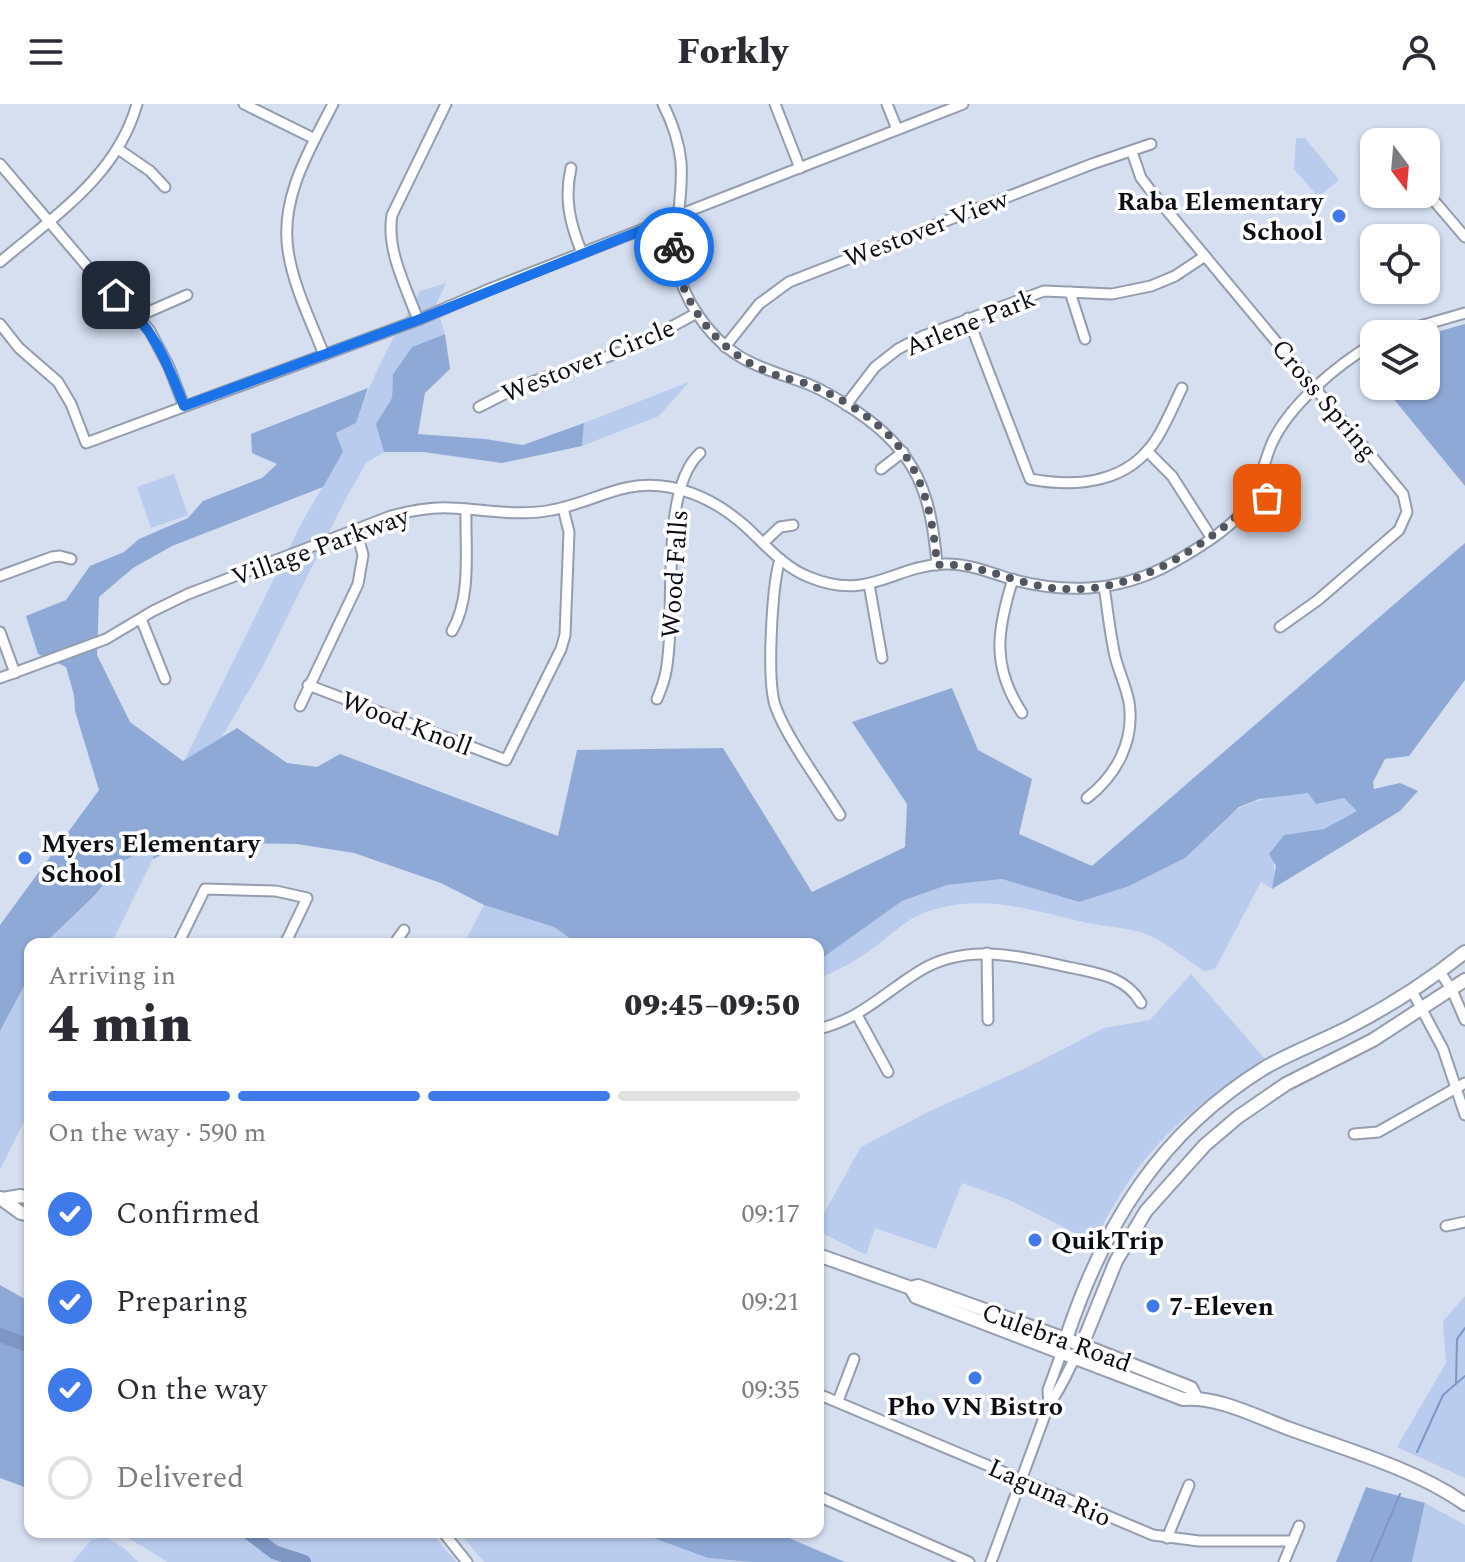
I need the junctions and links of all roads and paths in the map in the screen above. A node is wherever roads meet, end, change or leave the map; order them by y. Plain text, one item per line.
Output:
1 (137, 104) edge
2 (244, 104) edge
3 (333, 104) edge
4 (446, 104) edge
5 (663, 104) edge
6 (775, 104) edge
7 (887, 104) edge
8 (963, 104) edge
9 (897, 129) junction
10 (315, 139) junction
11 (1151, 144) dead end
12 (118, 149) junction
13 (1132, 152) junction
14 (0, 164) edge
15 (571, 168) dead end
16 (800, 168) junction
17 (165, 187) dead end
18 (1440, 208) edge
19 (677, 216) junction
20 (48, 221) junction
21 (1465, 237) edge
22 (582, 253) junction
23 (1205, 256) junction
24 (0, 262) edge
25 (1070, 292) junction
26 (187, 295) dead end
27 (697, 313) junction
28 (1465, 313) edge
29 (139, 316) junction
30 (968, 318) junction
31 (418, 320) junction
32 (1440, 320) edge
33 (0, 324) edge
34 (1085, 339) dead end
35 (725, 347) junction
36 (1360, 354) edge
37 (324, 355) junction
38 (1182, 388) dead end
39 (1316, 388) junction
40 (846, 405) junction
41 (184, 406) junction
42 (479, 407) dead end
43 (1147, 451) junction
44 (903, 452) junction
45 (700, 453) dead end
46 (881, 469) dead end
47 (681, 490) junction
48 (1256, 492) junction
49 (563, 508) junction
50 (466, 509) junction
51 (1292, 522) dead end
52 (793, 525) dead end
53 (356, 529) junction
54 (1211, 537) junction
55 (763, 543) junction
56 (71, 559) dead end
57 (780, 559) junction
58 (937, 565) junction
59 (0, 576) edge
60 (1013, 579) junction
61 (869, 584) junction
62 (1104, 587) junction
63 (141, 619) junction
64 (1280, 627) dead end
65 (452, 631) dead end
66 (0, 632) edge
67 (882, 658) dead end
68 (15, 673) junction
69 (0, 678) edge
70 (165, 679) dead end
71 (308, 685) junction
72 (657, 699) dead end
73 (300, 706) dead end
74 (1022, 713) dead end
75 (1087, 798) dead end
76 (840, 815) dead end
77 (404, 930) dead end
78 (181, 938) edge
79 (288, 938) edge
80 (398, 938) edge
81 (1465, 952) edge
82 (987, 953) junction
83 (1440, 972) junction
84 (1465, 980) edge
85 (1452, 990) junction
86 (1412, 991) junction
87 (1141, 1003) dead end
88 (1422, 1009) junction
89 (857, 1015) junction
90 (988, 1020) dead end
91 (1465, 1020) edge
92 (824, 1027) edge
93 (888, 1072) dead end
94 (1460, 1085) edge
95 (1465, 1115) edge
96 (1354, 1134) dead end
97 (24, 1197) edge
98 (1, 1201) edge
99 (24, 1214) edge
100 (1465, 1222) edge
101 (1446, 1226) dead end
102 (1099, 1252) junction
103 (824, 1257) edge
104 (1116, 1261) junction
105 (1082, 1345) junction
106 (1064, 1346) junction
107 (1075, 1357) junction
108 (854, 1359) dead end
109 (824, 1396) edge
110 (1196, 1398) junction
111 (838, 1401) junction
112 (1049, 1404) junction
113 (1022, 1480) junction
114 (1189, 1485) dead end
115 (824, 1499) edge
116 (1465, 1504) edge
117 (1299, 1526) dead end
118 (448, 1538) edge
119 (1167, 1538) junction
120 (1293, 1541) junction
121 (467, 1562) edge
122 (969, 1562) edge
123 (991, 1562) edge
124 (1284, 1562) edge

1 - 12 street
2 - 10 street
3 - 10 street
4 - 31 street
5 - 19 street
6 - 16 street
7 - 9 street
8 - 9 street
9 - 16 street
10 - 37 street
11 - 13 street, Westover View
12 - 17 street
12 - 20 street
13 - 23 street, Cross Spring
13 - 35 street, Westover View
14 - 20 street
15 - 22 street
16 - 19 street
18 - 21 street
19 - 22 street
19 - 27 street
20 - 24 street
20 - 29 street
22 - 31 street
23 - 25 street, Arlene Park
23 - 39 street, Cross Spring
25 - 30 street, Arlene Park
25 - 34 street
26 - 29 street
27 - 35 street
27 - 42 street, Westover Circle
28 - 32 street
29 - 41 street
30 - 40 street, Arlene Park
30 - 43 street
31 - 37 street
33 - 41 street
35 - 40 street
36 - 39 street, Village Parkway
37 - 41 street
38 - 43 street
39 - 48 street, Village Parkway
39 - 64 street, Cross Spring
40 - 44 street
43 - 54 street
44 - 46 street
44 - 58 street
45 - 47 street, Wood Falls
47 - 49 street, Village Parkway
47 - 55 street, Village Parkway
47 - 72 street, Wood Falls
48 - 51 street
48 - 54 street, Village Parkway
49 - 50 street, Village Parkway
49 - 71 street, Wood Knoll
50 - 53 street, Village Parkway
50 - 65 street
52 - 55 street
53 - 63 street, Village Parkway
53 - 71 street
54 - 62 street, Village Parkway
55 - 57 street, Village Parkway
56 - 59 street
57 - 61 street, Village Parkway
57 - 76 street
58 - 60 street, Village Parkway
58 - 61 street, Village Parkway
60 - 62 street, Village Parkway
60 - 74 street
61 - 67 street
62 - 75 street
63 - 68 street, Village Parkway
63 - 70 street
66 - 68 street
68 - 69 street, Village Parkway
71 - 73 street
77 - 80 street
78 - 79 street
81 - 83 main road
82 - 87 street
82 - 89 street
82 - 90 street
83 - 85 street
83 - 86 main road
84 - 85 main road
85 - 88 main road
85 - 91 street
86 - 88 street
86 - 102 main road
88 - 94 street
88 - 104 main road
89 - 92 street
89 - 93 street
94 - 95 street
94 - 96 street
97 - 98 main road
98 - 99 main road
100 - 101 street
102 - 104 main road
102 - 106 main road
103 - 106 main road, Culebra Road
104 - 105 main road
105 - 106 main road, Culebra Road
105 - 107 street
105 - 110 main road, Culebra Road
106 - 107 main road, Culebra Road
106 - 112 street
107 - 110 main road, Culebra Road
107 - 112 street
108 - 111 street
109 - 111 street, Laguna Rio
110 - 116 main road, Culebra Road
111 - 113 street, Laguna Rio
112 - 113 street
113 - 119 street, Laguna Rio
113 - 123 street
114 - 119 street
115 - 122 street
117 - 120 street
118 - 121 street
119 - 120 street, Laguna Rio
120 - 124 street

